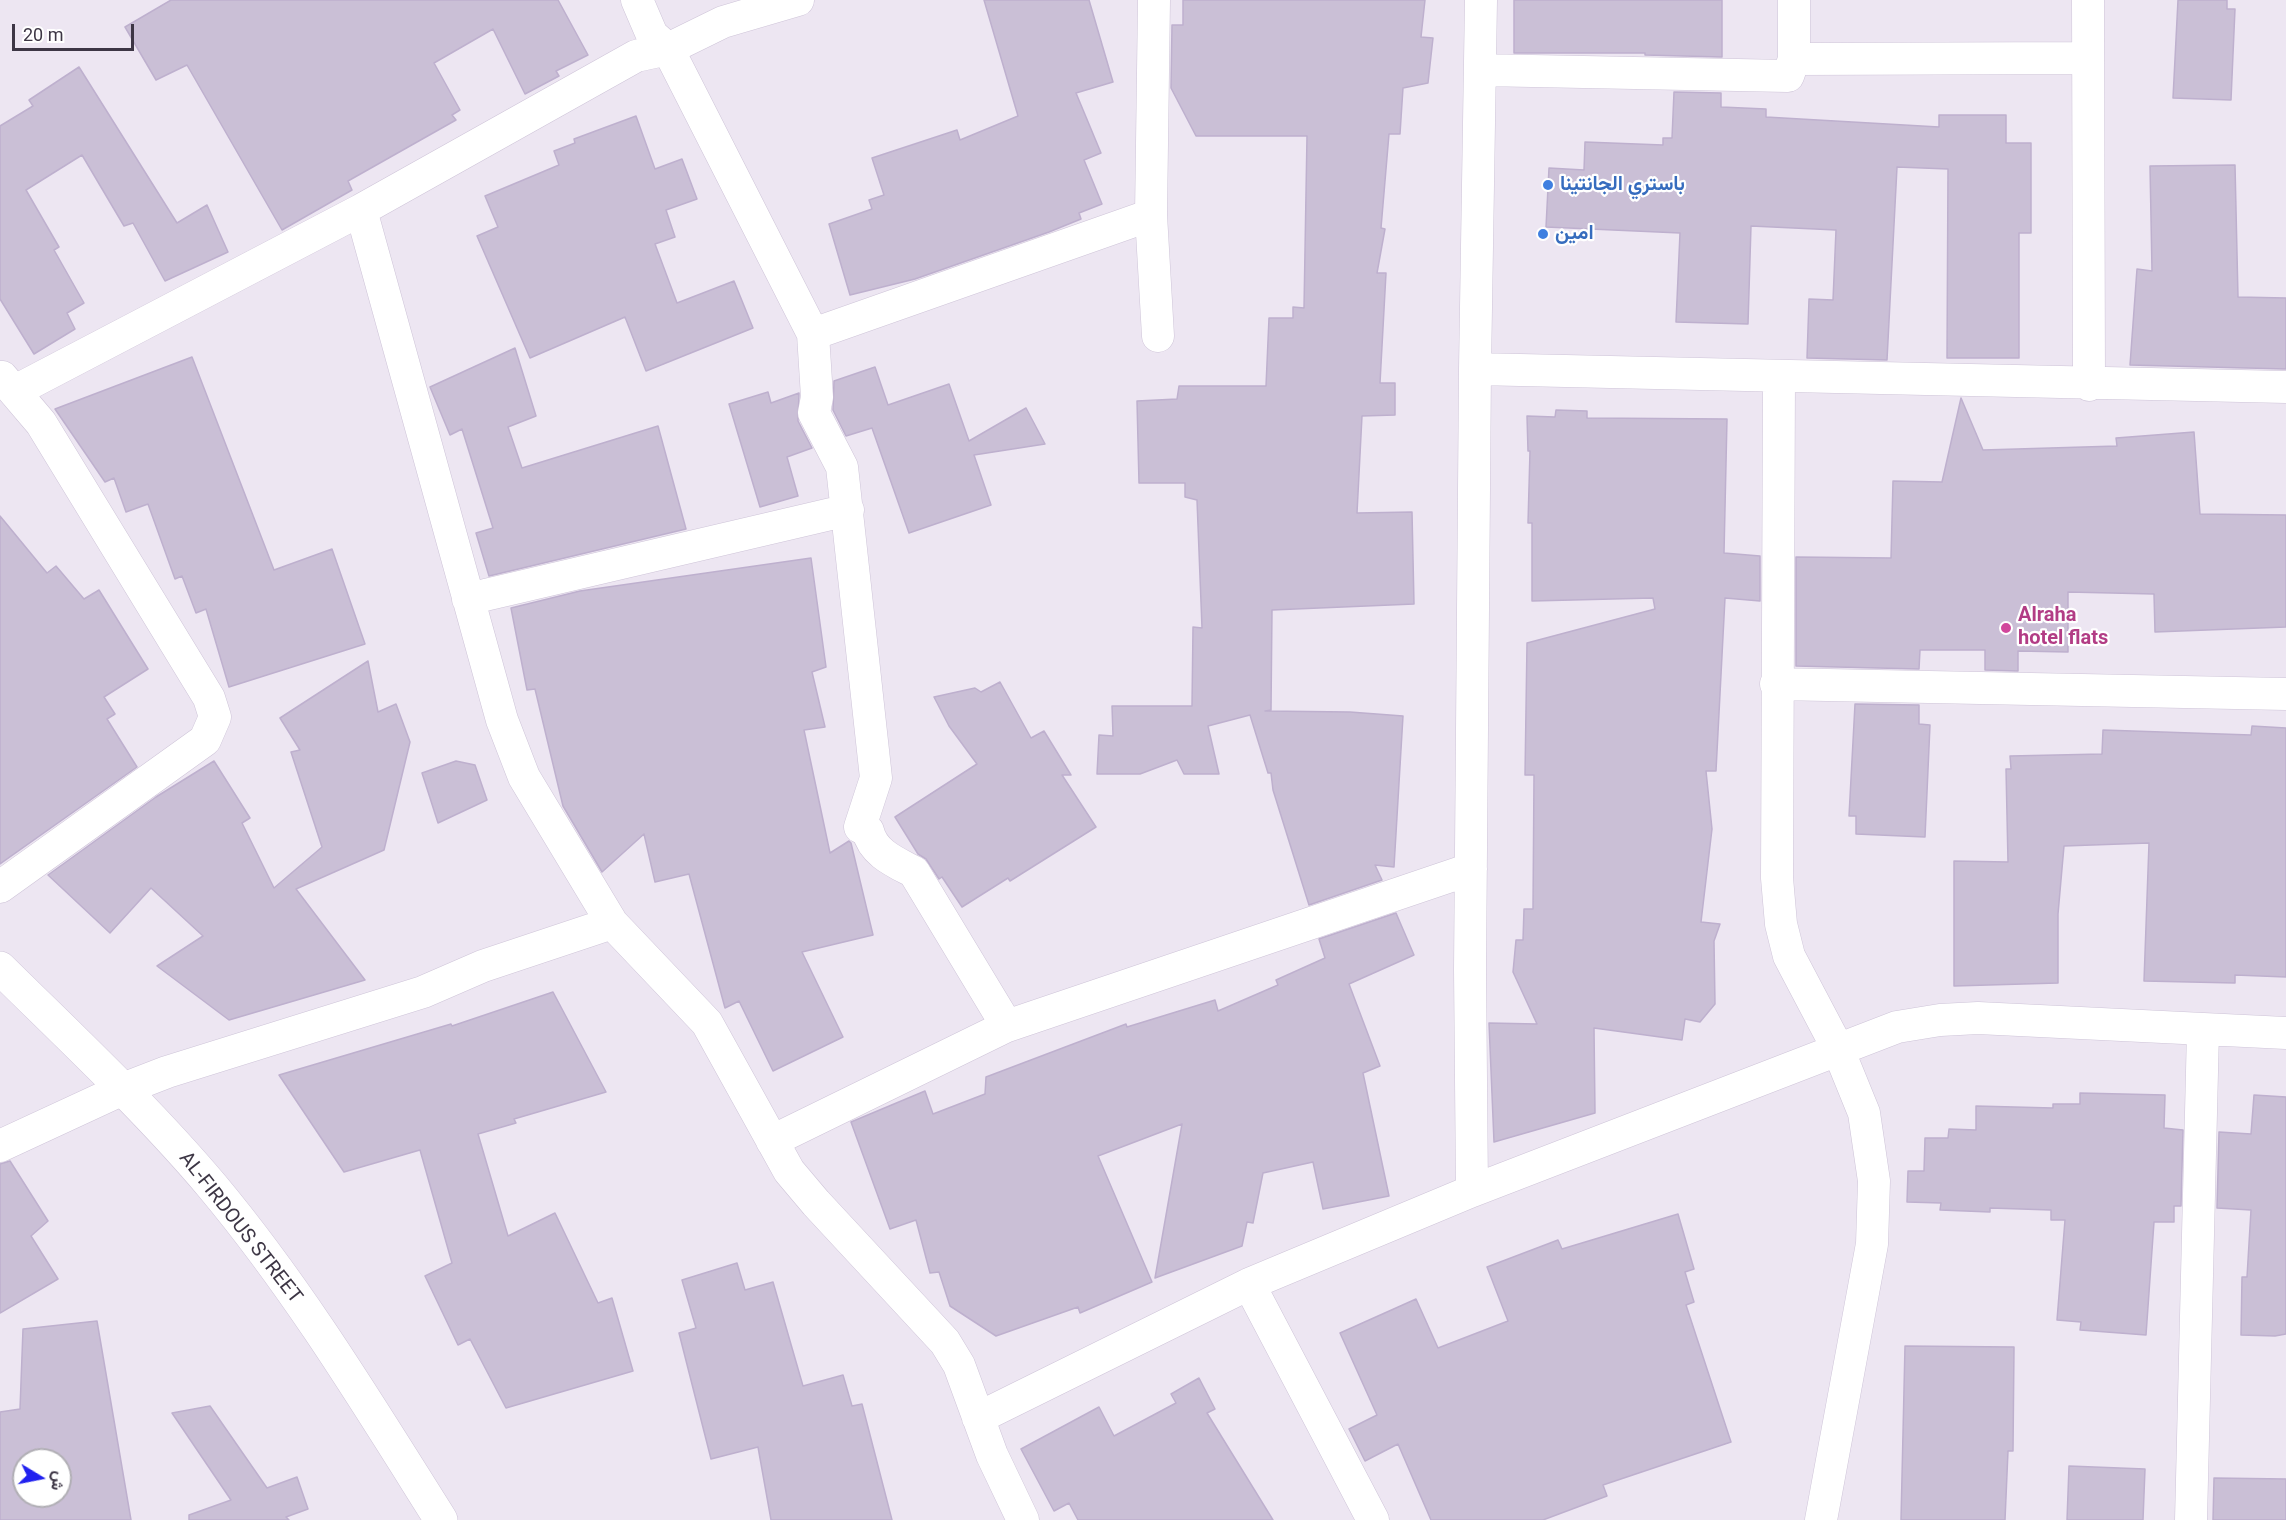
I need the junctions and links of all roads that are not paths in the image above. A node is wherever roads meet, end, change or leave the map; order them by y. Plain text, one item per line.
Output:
1 (637, 0) edge
2 (798, 0) edge
3 (1154, 0) edge
4 (1481, 0) edge
5 (1794, 0) edge
6 (2088, 0) edge
7 (668, 49) junction
8 (2088, 58) junction
9 (1794, 59) junction
10 (1481, 70) junction
11 (361, 210) junction
12 (1151, 215) junction
13 (813, 334) junction
14 (1158, 336) dead end
15 (1475, 369) junction
16 (1779, 378) junction
17 (7, 383) edge
18 (2089, 385) junction
19 (2286, 387) edge
20 (848, 510) junction
21 (468, 599) junction
22 (1776, 684) junction
23 (2286, 694) edge
24 (1471, 869) junction
25 (0, 887) edge
26 (612, 923) junction
27 (0, 968) edge
28 (1007, 1026) junction
29 (2203, 1031) junction
30 (2286, 1033) edge
31 (1838, 1049) junction
32 (123, 1089) junction
33 (772, 1141) junction
34 (0, 1146) edge
35 (1472, 1191) junction
36 (1249, 1284) junction
37 (978, 1418) junction
38 (441, 1520) edge
39 (1023, 1520) edge
40 (1373, 1520) edge
41 (1821, 1520) edge
42 (2191, 1520) edge

1 - 7 street
2 - 7 street
3 - 12 street
4 - 10 street
5 - 9 street
6 - 8 street
7 - 11 street
7 - 13 street
8 - 9 street
8 - 18 street
9 - 10 street
10 - 15 street
11 - 17 street
11 - 21 street
12 - 13 street
12 - 14 street
13 - 20 street
15 - 16 street
15 - 24 street
16 - 18 street
16 - 22 street
17 - 25 street
18 - 19 street
20 - 21 street
20 - 28 street
21 - 26 street
22 - 23 street
22 - 31 street
24 - 28 street
24 - 35 street
26 - 32 street
26 - 33 street
27 - 32 street, AL-FIRDOUS STREET
28 - 33 street
29 - 30 street
29 - 31 street
29 - 42 street
31 - 35 street
31 - 41 street
32 - 34 street
32 - 38 street, AL-FIRDOUS STREET
33 - 37 street
35 - 36 street
36 - 37 street
36 - 40 street
37 - 39 street

